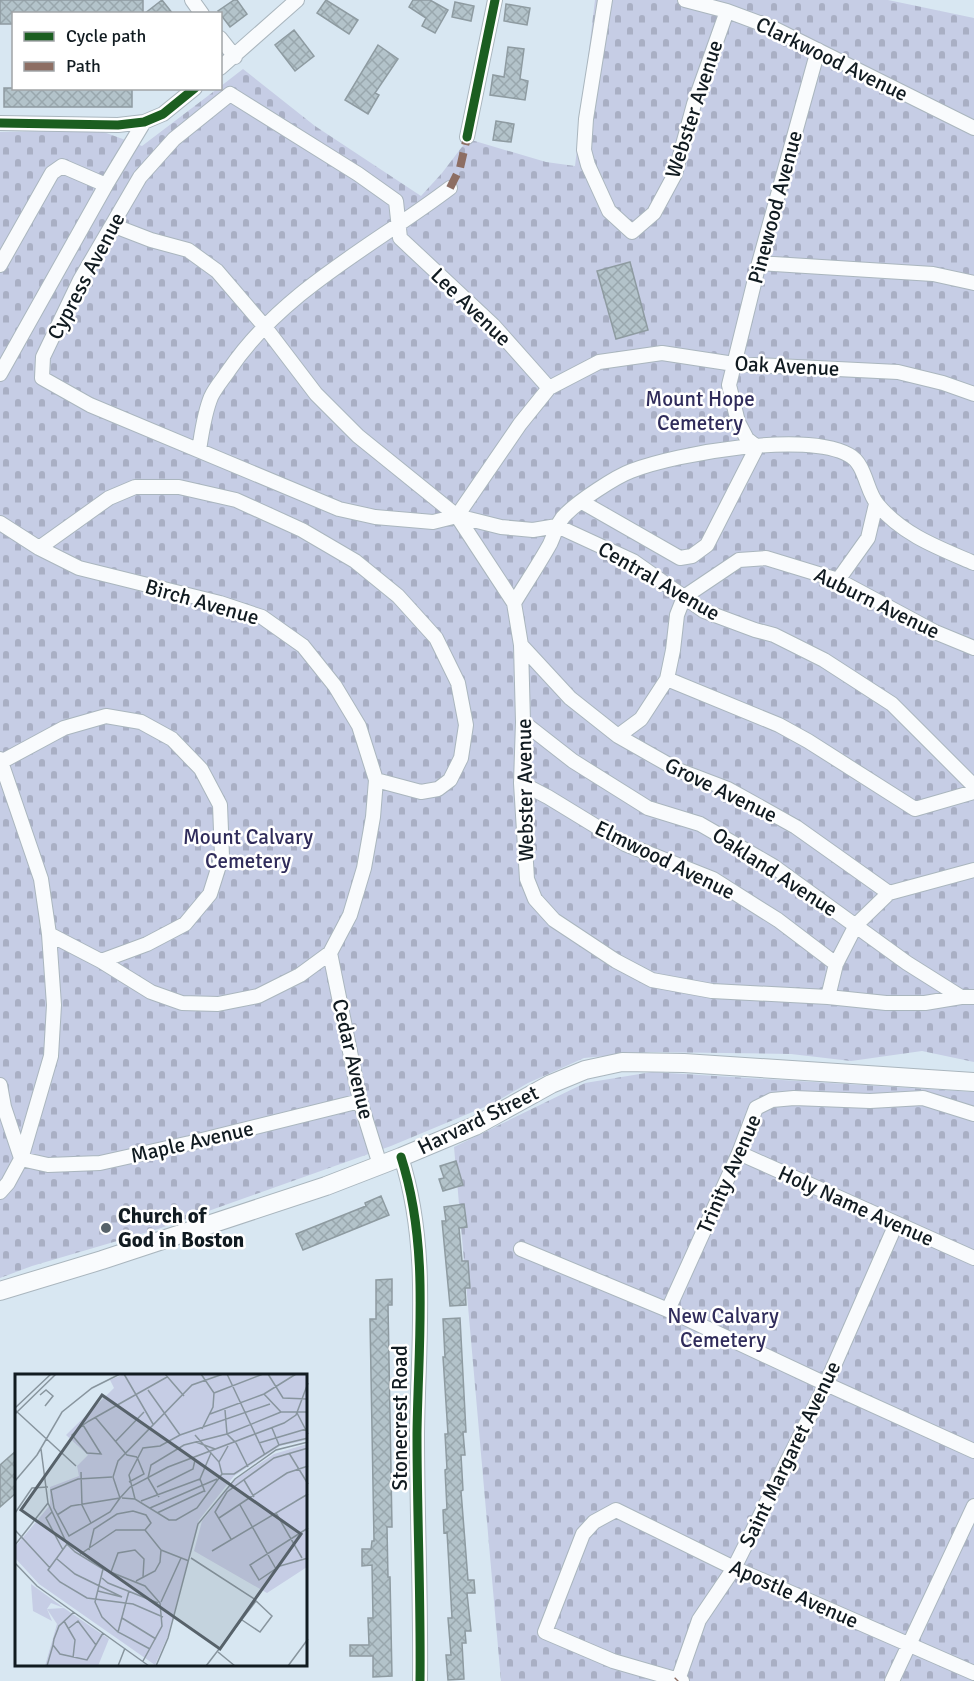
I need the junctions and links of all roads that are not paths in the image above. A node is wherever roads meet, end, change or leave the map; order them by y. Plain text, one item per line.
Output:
1 (297, 0) edge
2 (495, 0) edge
3 (605, 0) edge
4 (685, 0) edge
5 (727, 10) junction
6 (222, 41) edge
7 (818, 50) junction
8 (235, 57) junction
9 (222, 67) edge
10 (193, 90) edge
11 (144, 122) junction
12 (0, 123) edge
13 (974, 128) edge
14 (466, 137) dead end
15 (106, 185) junction
16 (450, 188) dead end
17 (397, 224) junction
18 (112, 225) junction
19 (759, 263) junction
20 (0, 265) edge
21 (974, 283) edge
22 (265, 327) junction
23 (734, 364) junction
24 (0, 374) edge
25 (549, 388) junction
26 (974, 393) edge
27 (757, 447) junction
28 (199, 450) junction
29 (582, 501) junction
30 (876, 504) junction
31 (457, 516) junction
32 (0, 523) edge
33 (557, 526) junction
34 (39, 548) junction
35 (974, 562) edge
36 (838, 580) junction
37 (684, 597) junction
38 (514, 603) junction
39 (521, 645) junction
40 (974, 648) edge
41 (667, 680) junction
42 (523, 722) junction
43 (618, 736) junction
44 (0, 760) edge
45 (376, 780) junction
46 (520, 783) junction
47 (974, 786) edge
48 (974, 792) edge
49 (974, 870) edge
50 (889, 893) junction
51 (856, 925) junction
52 (49, 934) junction
53 (330, 953) junction
54 (101, 961) junction
55 (836, 964) junction
56 (828, 997) junction
57 (967, 997) edge
58 (974, 1082) edge
59 (0, 1085) edge
60 (360, 1101) junction
61 (974, 1114) edge
62 (739, 1153) junction
63 (401, 1157) junction
64 (21, 1159) junction
65 (380, 1165) junction
66 (0, 1192) edge
67 (896, 1224) junction
68 (521, 1250) dead end
69 (974, 1258) edge
70 (0, 1291) edge
71 (668, 1310) junction
72 (826, 1384) junction
73 (974, 1450) edge
74 (974, 1506) edge
75 (734, 1568) junction
76 (909, 1645) junction
77 (974, 1673) edge
78 (680, 1680) edge
79 (420, 1681) edge
80 (892, 1681) edge

1 - 8 street
2 - 14 street
3 - 5 street, Webster Avenue
4 - 5 street, Clarkwood Avenue
5 - 7 street, Clarkwood Avenue
6 - 8 street
7 - 13 street, Clarkwood Avenue
7 - 19 street, Pinewood Avenue
8 - 9 street
10 - 11 street
11 - 12 street
11 - 15 street
15 - 20 street
15 - 24 street
16 - 17 street
17 - 18 street, Cypress Avenue
17 - 22 street
17 - 25 street, Lee Avenue
18 - 22 street
18 - 28 street, Cypress Avenue
19 - 21 street
19 - 23 street, Pinewood Avenue
22 - 28 street
22 - 31 street
23 - 25 street, Oak Avenue
23 - 26 street, Oak Avenue
23 - 27 street, Pinewood Avenue
25 - 31 street
27 - 29 street
27 - 29 street
27 - 30 street
28 - 31 street, Cypress Avenue
29 - 33 street
30 - 35 street
30 - 36 street
31 - 33 street
31 - 38 street, Webster Avenue
32 - 34 street, Birch Avenue
33 - 37 street, Central Avenue
33 - 38 street
34 - 45 street, Birch Avenue
34 - 45 street
36 - 37 street, Auburn Avenue
36 - 40 street, Auburn Avenue
37 - 41 street
37 - 47 street, Central Avenue
38 - 39 street, Webster Avenue
39 - 42 street, Webster Avenue
39 - 43 street, Grove Avenue
41 - 43 street
41 - 48 street
42 - 46 street, Webster Avenue
42 - 51 street, Oakland Avenue
43 - 50 street, Grove Avenue
44 - 52 street
44 - 54 street
45 - 53 street, Birch Avenue
46 - 55 street, Elmwood Avenue
46 - 56 street, Webster Avenue
49 - 50 street
50 - 51 street
51 - 55 street
51 - 57 street, Oakland Avenue
52 - 54 street, Birch Avenue
52 - 64 street
53 - 54 street, Birch Avenue
53 - 60 street, Cedar Avenue
55 - 56 street
56 - 57 street, Webster Avenue
58 - 63 main road, Harvard Street
59 - 64 street
60 - 64 street, Maple Avenue
60 - 65 street, Cedar Avenue
61 - 62 street, Trinity Avenue
62 - 67 street, Holy Name Avenue
62 - 71 street, Trinity Avenue
63 - 65 main road, Harvard Street
63 - 79 street, Stonecrest Road
64 - 66 street
65 - 70 main road, Harvard Street
67 - 69 street, Holy Name Avenue
67 - 72 street, Saint Margaret Avenue
68 - 71 street
71 - 72 street
72 - 73 street
72 - 75 street, Saint Margaret Avenue
74 - 76 street
75 - 76 street, Apostle Avenue
75 - 78 street, Saint Margaret Avenue
75 - 78 street, Apostle Avenue
76 - 77 street, Apostle Avenue
76 - 80 street

